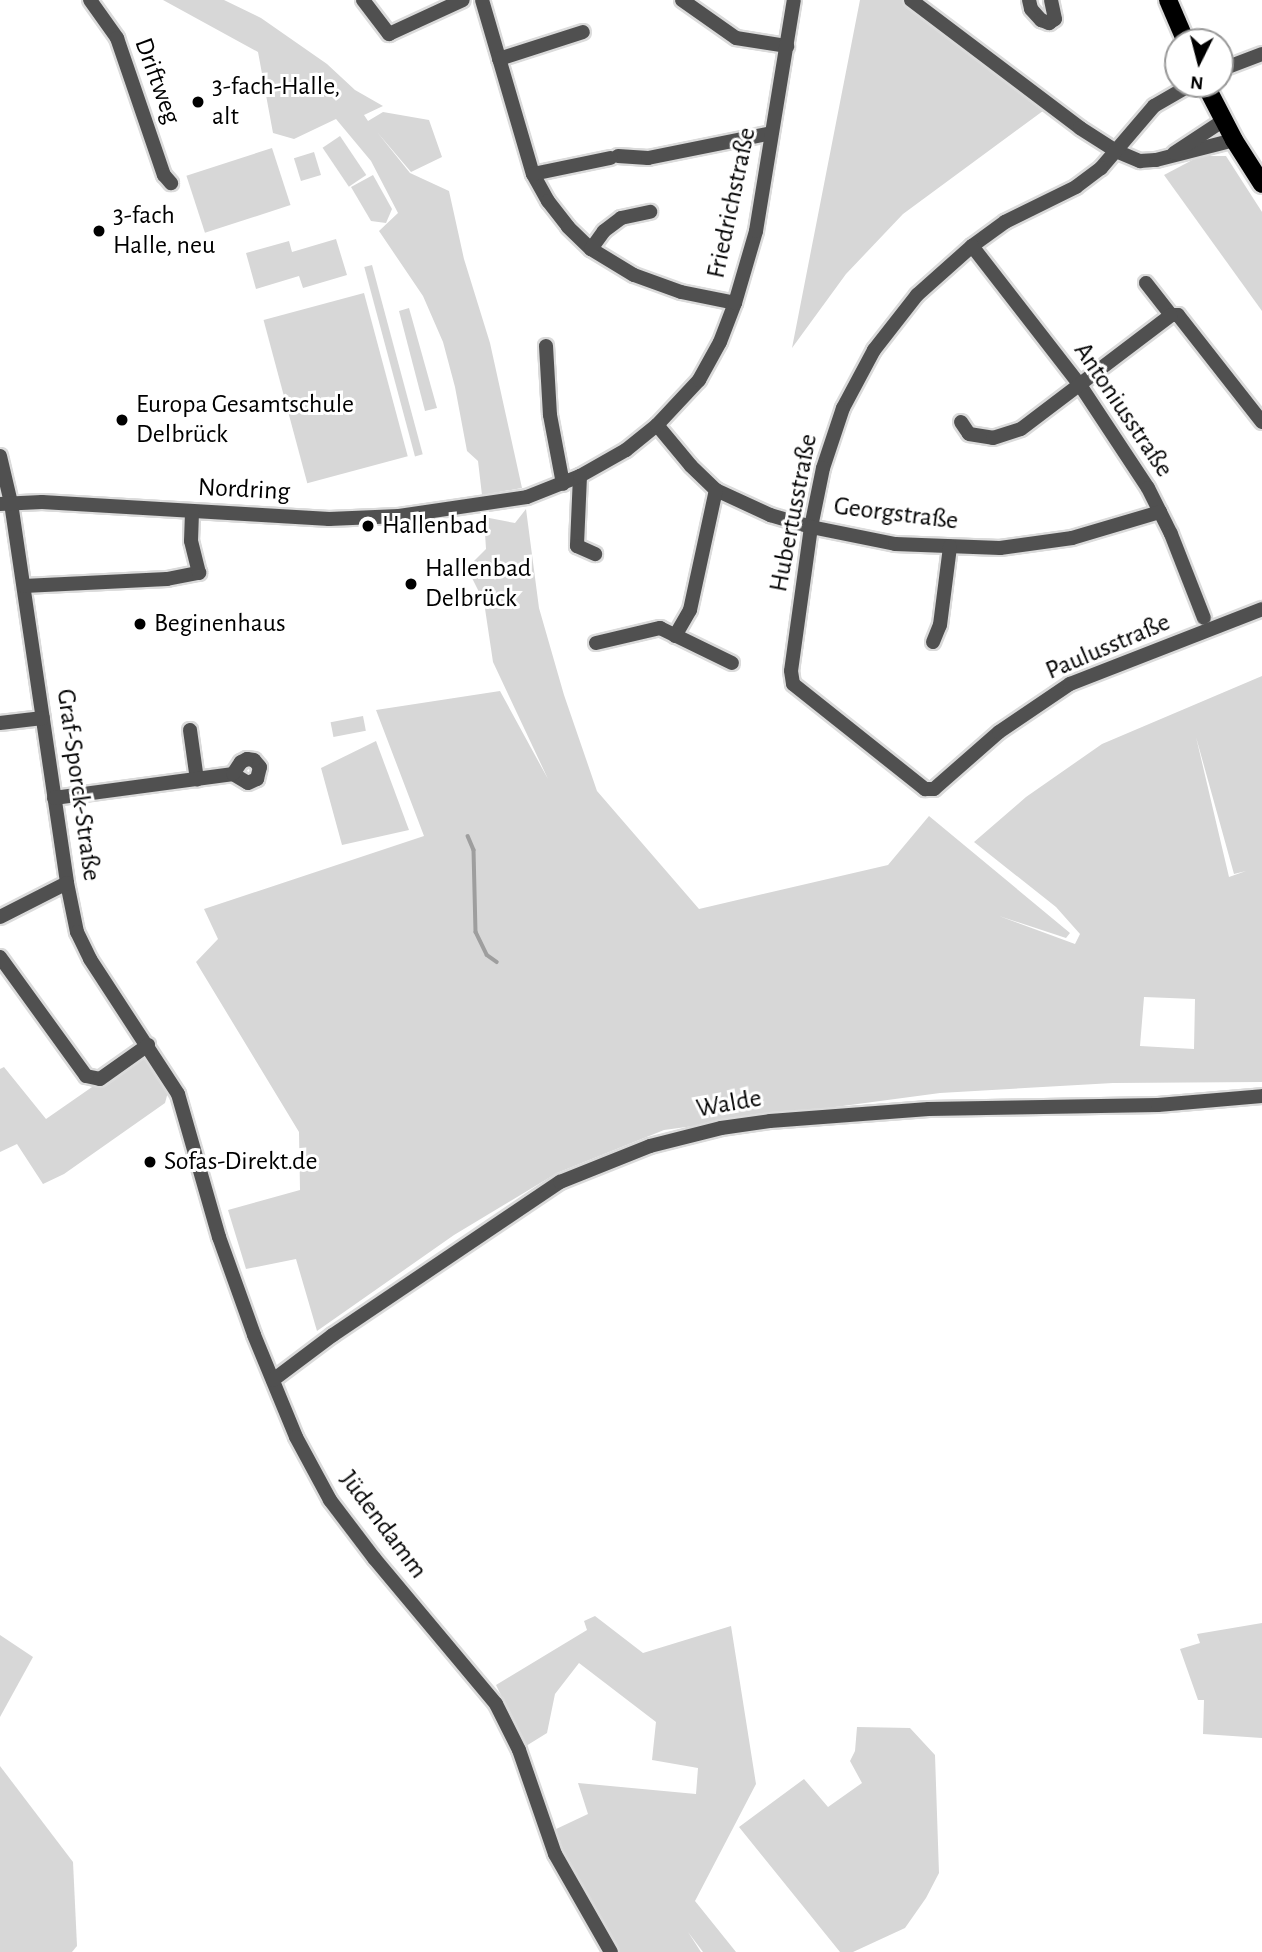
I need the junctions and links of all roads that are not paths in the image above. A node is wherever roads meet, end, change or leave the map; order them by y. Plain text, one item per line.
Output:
1 (90, 0) edge
2 (363, 0) edge
3 (463, 0) edge
4 (482, 0) edge
5 (682, 0) edge
6 (794, 0) edge
7 (911, 0) edge
8 (1029, 0) edge
9 (1051, 0) edge
10 (1168, 0) edge
11 (1180, 28) edge
12 (583, 32) dead end
13 (787, 46) junction
14 (1262, 54) edge
15 (499, 59) junction
16 (1234, 65) edge
17 (1168, 98) edge
18 (1212, 98) edge
19 (1224, 120) junction
20 (772, 133) junction
21 (1234, 140) junction
22 (1116, 151) junction
23 (1170, 156) junction
24 (533, 174) junction
25 (171, 183) dead end
26 (1262, 184) edge
27 (650, 212) dead end
28 (972, 246) junction
29 (591, 249) junction
30 (1146, 283) dead end
31 (735, 303) junction
32 (1171, 315) junction
33 (546, 346) dead end
34 (1080, 385) junction
35 (961, 422) dead end
36 (1262, 422) edge
37 (657, 425) junction
38 (0, 456) edge
39 (580, 476) junction
40 (563, 484) junction
41 (716, 490) junction
42 (6, 504) edge
43 (192, 511) junction
44 (1160, 512) junction
45 (811, 527) junction
46 (950, 547) junction
47 (595, 554) dead end
48 (24, 586) junction
49 (1262, 610) edge
50 (1210, 623) junction
51 (675, 636) junction
52 (933, 642) dead end
53 (596, 643) dead end
54 (732, 663) dead end
55 (43, 718) junction
56 (0, 723) edge
57 (190, 730) dead end
58 (233, 774) dead end
59 (197, 780) junction
60 (918, 783) joint
61 (54, 798) junction
62 (67, 884) junction
63 (0, 917) edge
64 (0, 957) edge
65 (148, 1045) junction
66 (178, 1094) joint
67 (1262, 1096) edge
68 (273, 1380) junction
69 (608, 1951) edge

1 - 25 street, Driftweg
2 - 3 street
4 - 15 street
5 - 13 street
6 - 13 street, Friedrichstraße
7 - 22 street
8 - 9 street
10 - 11 main road
12 - 15 street
13 - 20 street, Friedrichstraße
14 - 16 street
15 - 24 street
17 - 22 street, Hubertusstraße
18 - 19 main road
19 - 21 main road
19 - 23 street
20 - 24 street
20 - 31 street, Friedrichstraße
21 - 23 street
21 - 26 main road
22 - 23 street
22 - 28 street, Hubertusstraße
24 - 29 street
27 - 29 street
28 - 34 street, Antoniusstraße
28 - 45 street, Hubertusstraße
29 - 31 street
30 - 32 street
31 - 37 street, Friedrichstraße
32 - 34 street
32 - 36 street
33 - 40 street
34 - 35 street
34 - 44 street, Antoniusstraße
37 - 39 street, Friedrichstraße
37 - 41 street, Georgstraße
38 - 42 street, Graf-Sporck-Straße
39 - 40 street
39 - 47 street
40 - 43 street, Nordring
41 - 45 street, Georgstraße
41 - 51 street
42 - 43 street, Nordring
42 - 48 street, Graf-Sporck-Straße
43 - 48 street
44 - 46 street, Georgstraße
44 - 50 street, Antoniusstraße
45 - 46 street, Georgstraße
45 - 60 street, Hubertusstraße
46 - 52 street
48 - 55 street, Graf-Sporck-Straße
49 - 50 street
50 - 60 street, Paulusstraße
51 - 53 street
51 - 54 street
55 - 56 street
55 - 61 street, Graf-Sporck-Straße
57 - 59 street
58 - 59 street
59 - 61 street
61 - 62 street, Graf-Sporck-Straße
62 - 63 street
62 - 65 street, Graf-Sporck-Straße
64 - 65 street
65 - 66 street, Graf-Sporck-Straße
66 - 68 street, Jüdendamm
67 - 68 street, Walde
68 - 69 street, Jüdendamm

